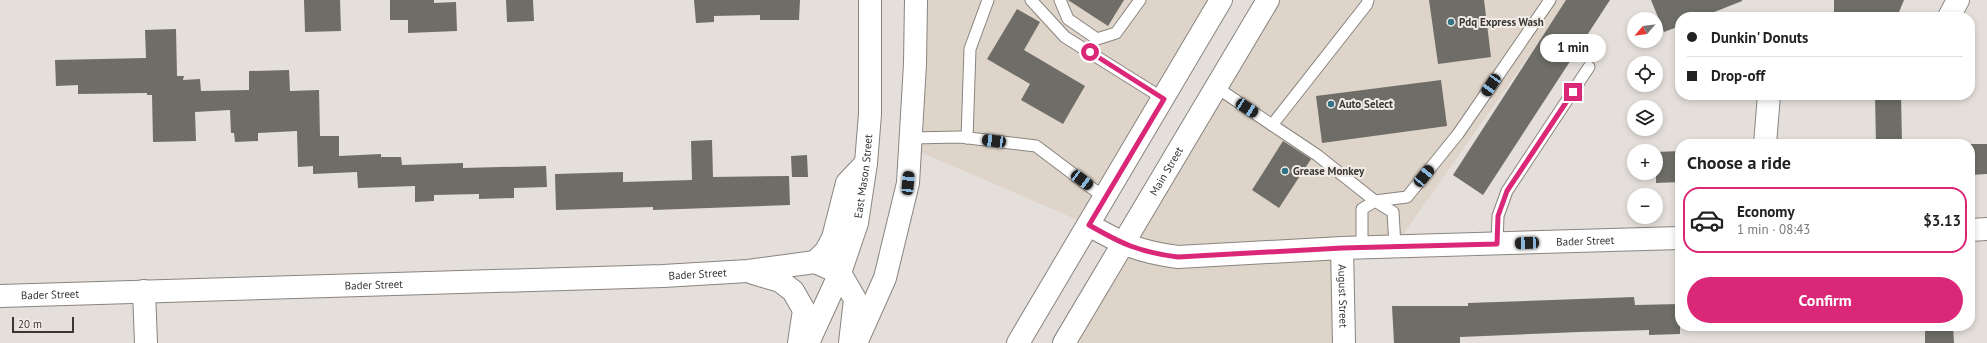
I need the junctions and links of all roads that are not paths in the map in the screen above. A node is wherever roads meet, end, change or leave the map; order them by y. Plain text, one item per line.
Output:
1 (870, 0) edge
2 (916, 0) edge
3 (988, 0) edge
4 (1060, 0) edge
5 (1140, 0) edge
6 (1221, 0) edge
7 (1268, 0) edge
8 (1368, 0) edge
9 (1550, 0) edge
10 (1958, 0) edge
11 (1036, 2) edge
12 (1952, 12) edge
13 (1589, 67) dead end
14 (1216, 87) junction
15 (1164, 99) junction
16 (1769, 100) edge
17 (1272, 125) junction
18 (911, 138) junction
19 (967, 138) junction
20 (1765, 139) edge
21 (866, 163) junction
22 (1105, 198) junction
23 (1376, 201) junction
24 (1089, 225) junction
25 (1987, 229) edge
26 (1975, 230) edge
27 (1675, 238) edge
28 (1497, 244) junction
29 (1123, 245) junction
30 (1395, 246) junction
31 (1352, 248) junction
32 (816, 262) junction
33 (748, 271) junction
34 (840, 273) junction
35 (144, 291) junction
36 (0, 296) edge
37 (146, 343) edge
38 (799, 343) edge
39 (808, 343) edge
40 (850, 343) edge
41 (856, 343) edge
42 (1018, 343) edge
43 (1064, 343) edge
44 (1344, 343) edge

1 - 21 street, East Mason Street
2 - 18 street
3 - 19 lane
4 - 5 lane
6 - 15 street
7 - 14 street, Main Street
8 - 17 lane
9 - 23 lane
10 - 12 street
11 - 15 lane
13 - 28 lane
14 - 17 lane
14 - 29 street, Main Street
15 - 22 street
16 - 20 street
17 - 23 lane
18 - 19 lane
18 - 41 street
19 - 22 lane
21 - 32 street
21 - 34 street, East Mason Street
22 - 24 street
23 - 30 lane
23 - 31 lane
24 - 29 street, Bader Street
24 - 42 street
25 - 26 street
27 - 28 street, Bader Street
28 - 30 street, Bader Street
29 - 31 street, Bader Street
29 - 43 street, Main Street
30 - 31 street, Bader Street
31 - 44 street, August Street
32 - 33 street, Bader Street
32 - 34 street
33 - 35 street, Bader Street
33 - 38 street, Bader Street
34 - 39 street, East Mason Street
34 - 40 street
35 - 36 street, Bader Street
35 - 37 street

